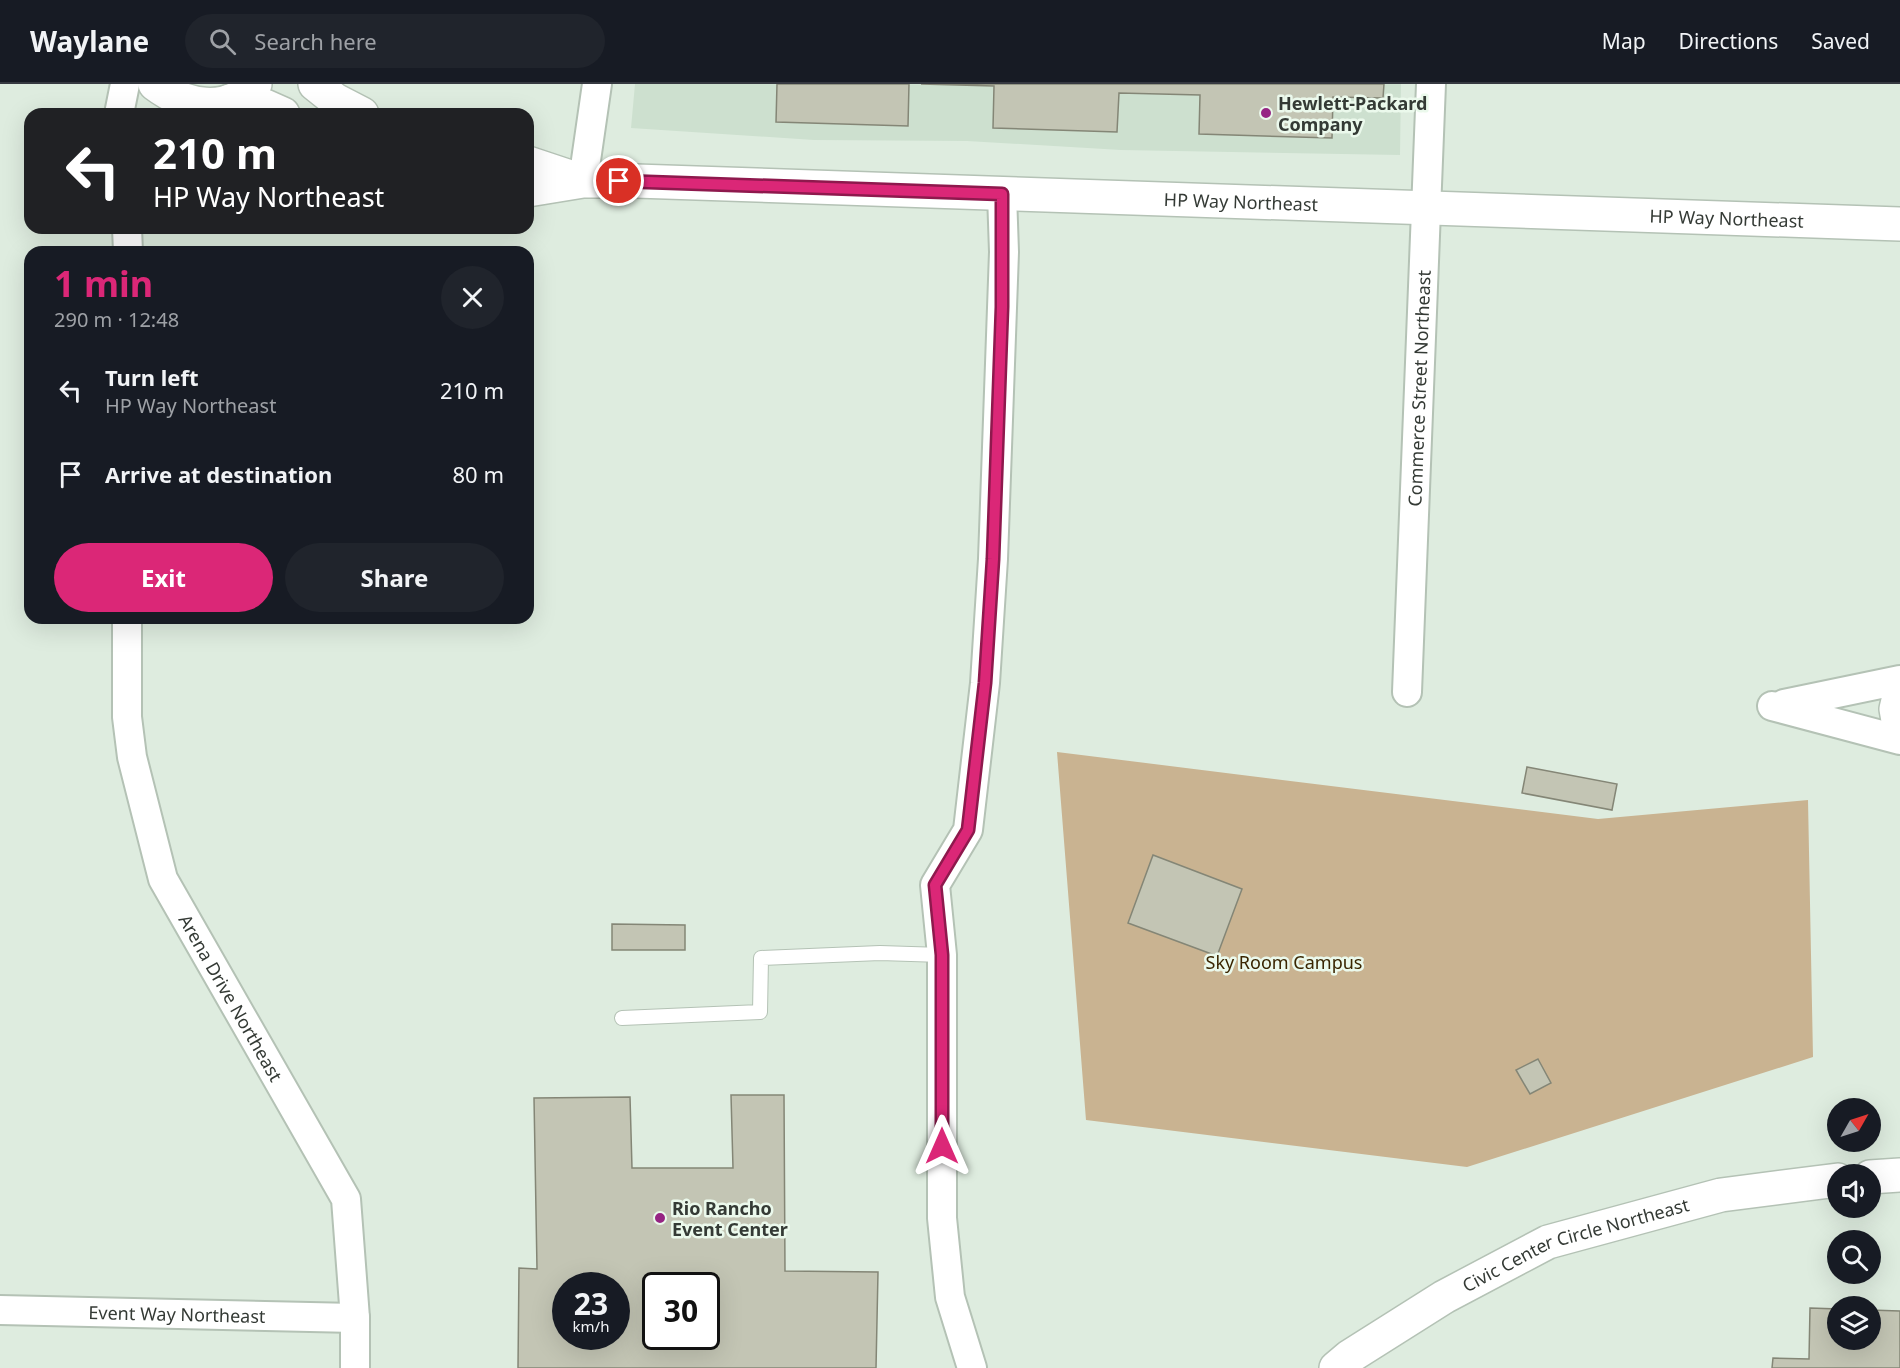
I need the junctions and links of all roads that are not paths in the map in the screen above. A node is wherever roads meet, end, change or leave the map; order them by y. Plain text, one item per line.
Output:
1 (125, 84) edge
2 (155, 84) edge
3 (315, 84) edge
4 (597, 84) edge
5 (1431, 84) edge
6 (224, 101) edge
7 (120, 108) edge
8 (270, 108) edge
9 (350, 108) edge
10 (534, 165) edge
11 (583, 181) junction
12 (534, 189) edge
13 (1002, 194) junction
14 (1425, 207) junction
15 (1900, 225) edge
16 (127, 624) edge
17 (1900, 680) edge
18 (1407, 692) dead end
19 (1900, 692) edge
20 (1900, 732) edge
21 (1900, 740) edge
22 (942, 955) junction
23 (622, 1018) dead end
24 (1900, 1175) edge
25 (1881, 1176) edge
26 (1827, 1181) edge
27 (0, 1310) edge
28 (355, 1318) junction
29 (355, 1368) edge
30 (972, 1368) edge
31 (1336, 1368) edge

1 - 7 street
2 - 6 street
3 - 9 street
4 - 11 street
5 - 14 street, Commerce Street Northeast
6 - 8 street
10 - 11 street, HP Way Northeast
11 - 12 street, HP Way Northeast
11 - 13 street, HP Way Northeast
13 - 14 street, HP Way Northeast
13 - 22 street
14 - 15 street, HP Way Northeast
14 - 18 street, Commerce Street Northeast
16 - 28 street, Arena Drive Northeast
17 - 21 street
19 - 20 street
22 - 23 lane
22 - 30 street
24 - 25 street
26 - 31 street, Civic Center Circle Northeast
27 - 28 street, Event Way Northeast
28 - 29 street, Arena Drive Northeast

